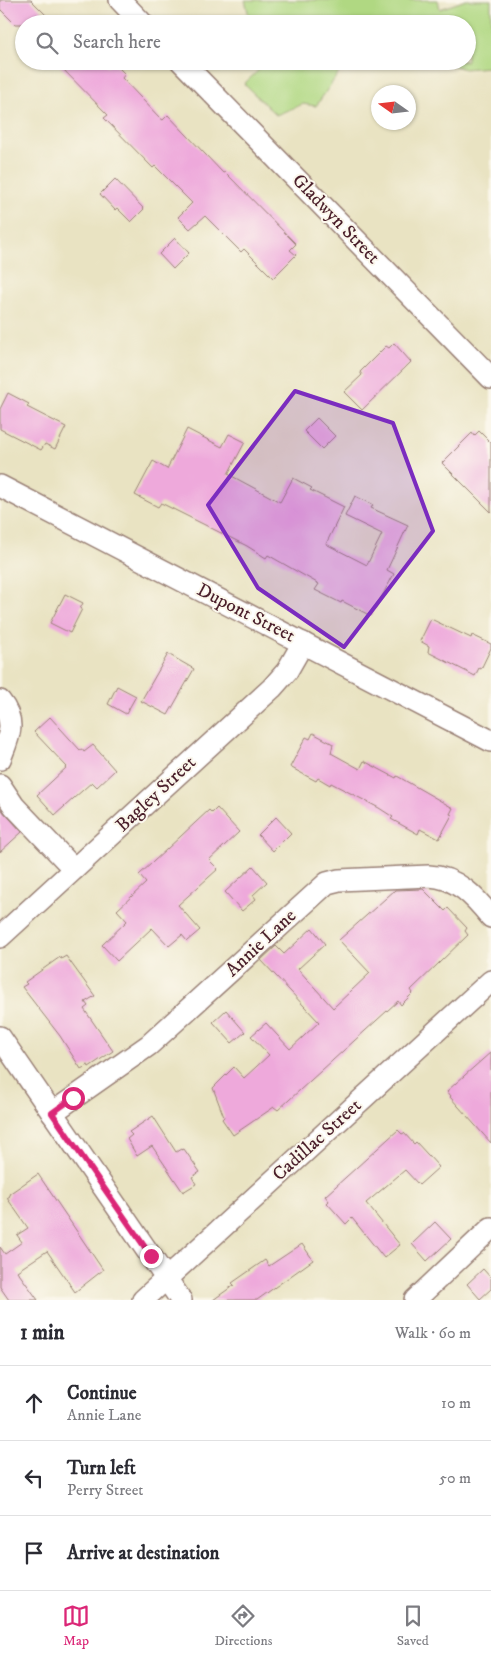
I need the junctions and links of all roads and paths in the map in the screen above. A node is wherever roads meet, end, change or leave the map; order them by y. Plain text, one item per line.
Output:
1 (120, 0) edge
2 (134, 15) edge
3 (190, 70) edge
4 (491, 378) edge
5 (0, 486) edge
6 (303, 643) junction
7 (0, 701) edge
8 (491, 741) edge
9 (0, 760) edge
10 (0, 785) edge
11 (74, 869) junction
12 (491, 917) edge
13 (0, 937) edge
14 (491, 981) edge
15 (0, 1037) edge
16 (52, 1113) junction
17 (491, 1228) edge
18 (166, 1279) junction
19 (143, 1300) edge
20 (181, 1300) edge
21 (415, 1300) edge

1 - 2 street
3 - 4 street, Gladwyn Street
5 - 6 street, Dupont Street
6 - 8 street, Dupont Street
6 - 11 street, Bagley Street
7 - 9 street
10 - 11 street
11 - 13 street, Bagley Street
12 - 16 street, Annie Lane
14 - 18 street, Cadillac Street
15 - 16 street
16 - 18 street
17 - 21 street
18 - 19 street, Cadillac Street
18 - 20 street

